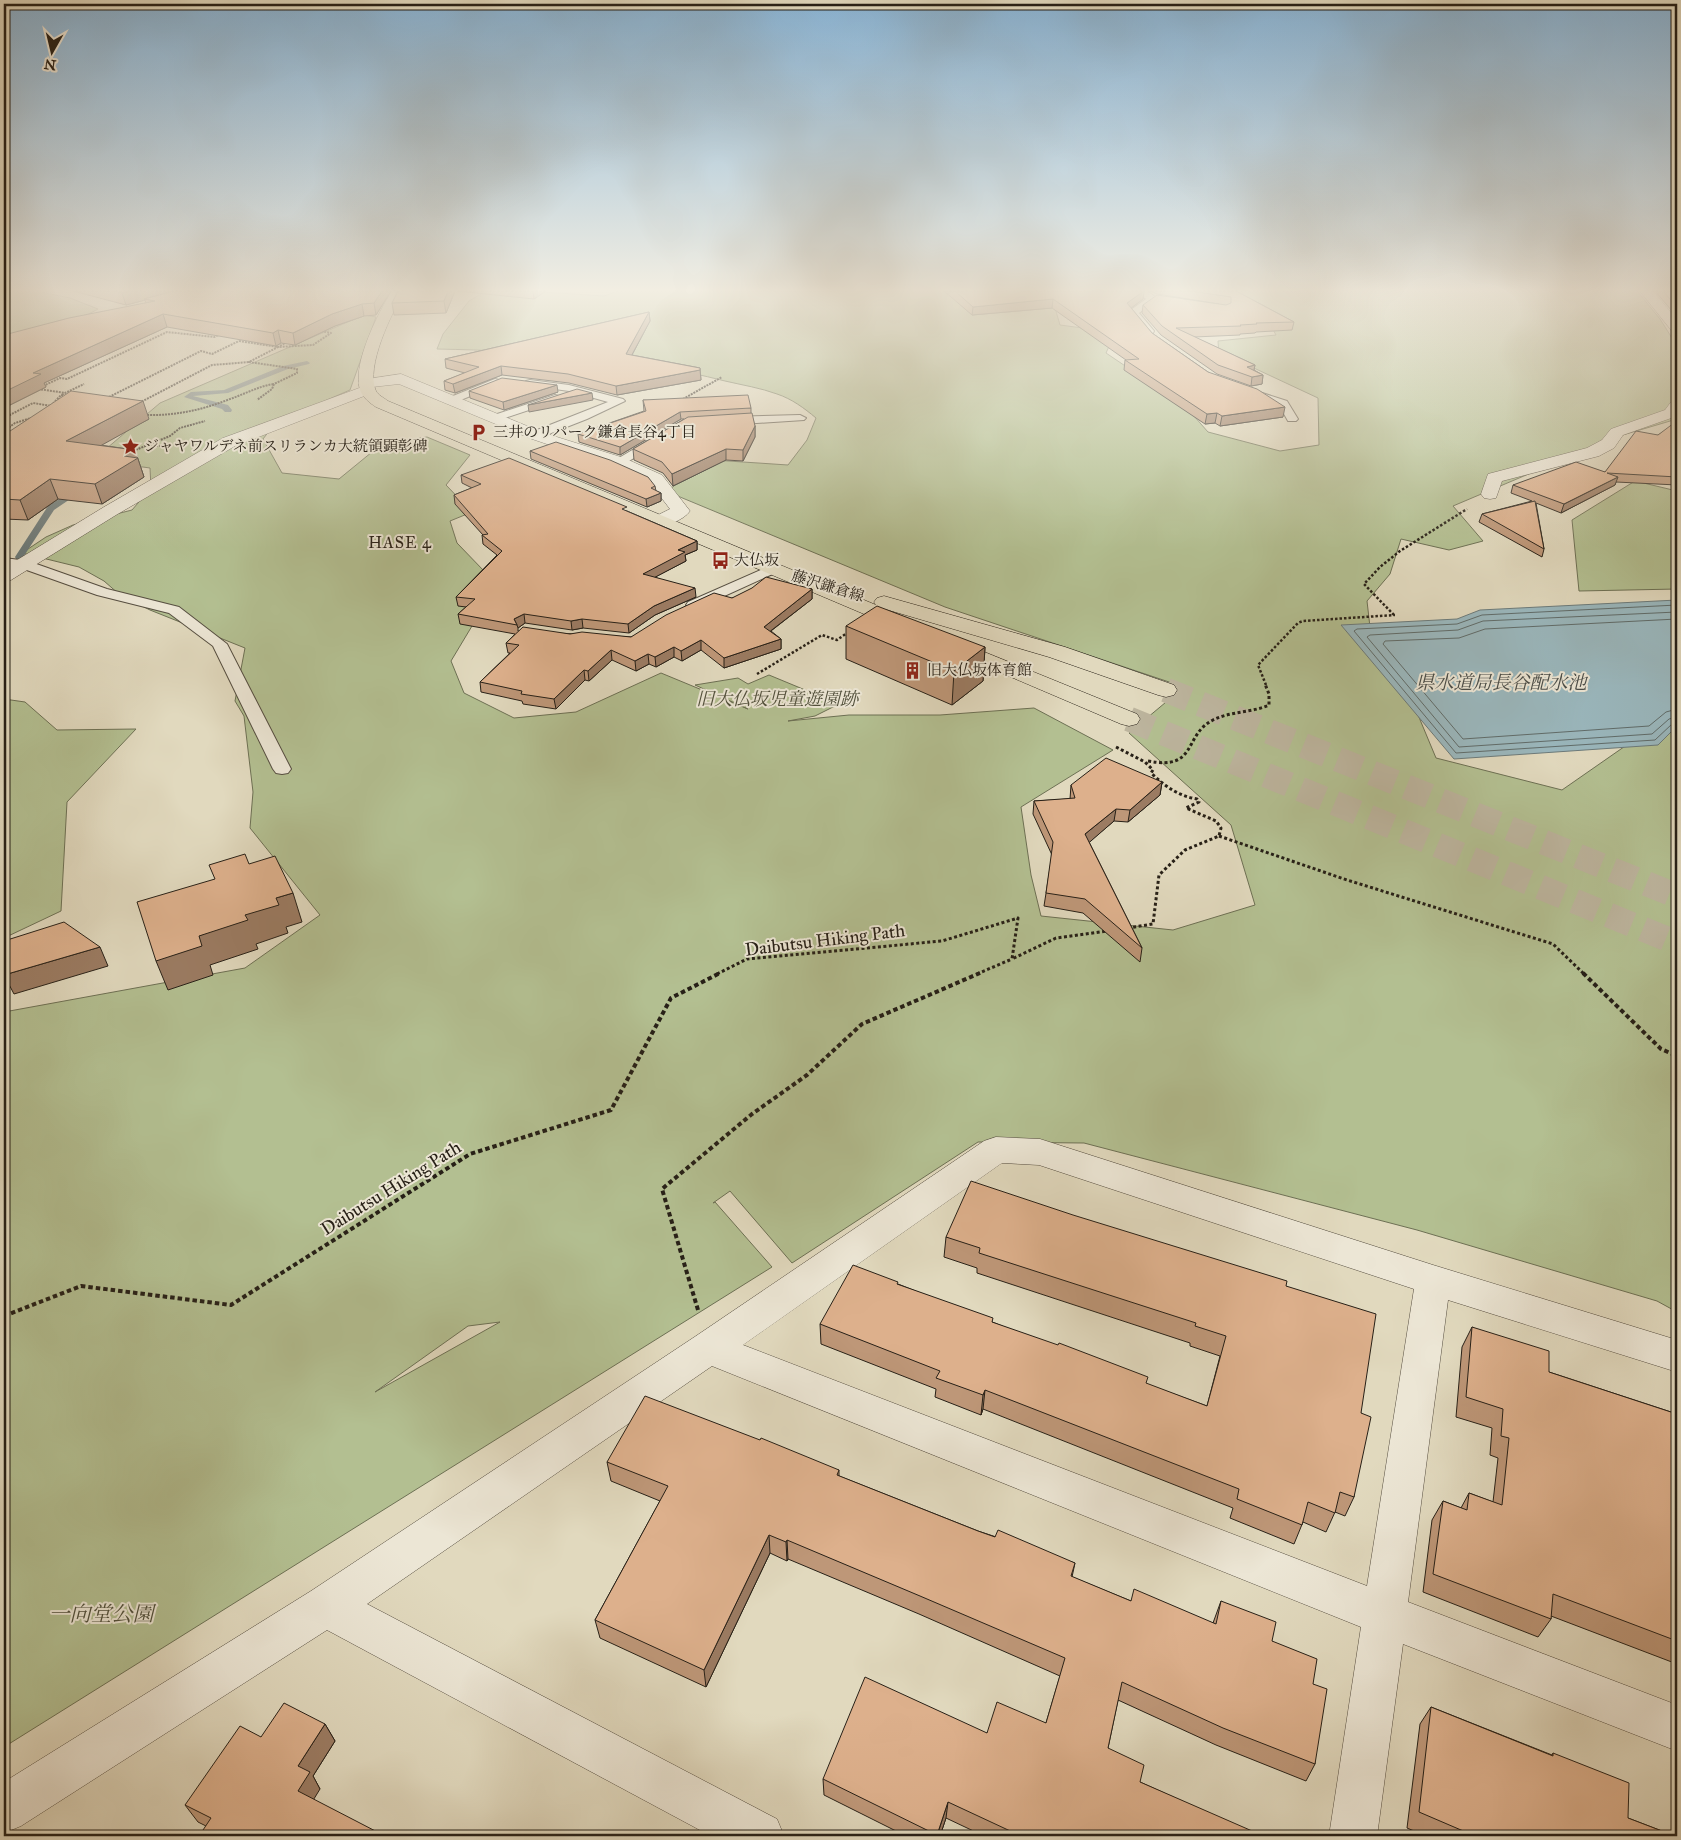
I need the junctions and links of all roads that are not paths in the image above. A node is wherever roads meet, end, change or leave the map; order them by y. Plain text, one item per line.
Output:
1 (367, 377) edge
2 (367, 386) junction
3 (1240, 388) edge
4 (579, 391) junction
5 (452, 400) junction
6 (1677, 405) edge
7 (495, 418) junction
8 (800, 418) dead end
9 (1292, 419) dead end
10 (714, 422) edge
11 (668, 433) edge
12 (536, 435) junction
13 (618, 462) junction
14 (1490, 494) road end
15 (660, 521) junction
16 (4, 562) edge
17 (23, 564) junction
18 (772, 569) junction
19 (4, 576) edge
20 (679, 611) edge
21 (1166, 690) tunnel mouth
22 (1129, 718) tunnel mouth
23 (282, 769) dead end
24 (1433, 1280) junction
25 (709, 1348) junction
26 (1677, 1356) edge
27 (326, 1606) junction
28 (1384, 1615) junction
29 (1677, 1728) edge
30 (4, 1809) edge
31 (760, 1836) edge
32 (1353, 1836) edge

1 - 2 main road
2 - 5 street
2 - 15 main road
2 - 17 street
3 - 9 lane
4 - 5 lane
4 - 7 lane
4 - 12 lane
5 - 7 street
6 - 14 street
7 - 12 street
8 - 10 lane
11 - 13 lane
12 - 13 street
13 - 15 street
15 - 18 main road
16 - 17 lane
17 - 19 street
17 - 23 lane
18 - 20 lane
18 - 21 main road, 藤沢鎌倉線
18 - 22 main road, 藤沢鎌倉線
24 - 25 street
24 - 26 street
24 - 28 street
25 - 27 street
25 - 28 street
27 - 30 street
27 - 31 street
28 - 29 street
28 - 32 street

